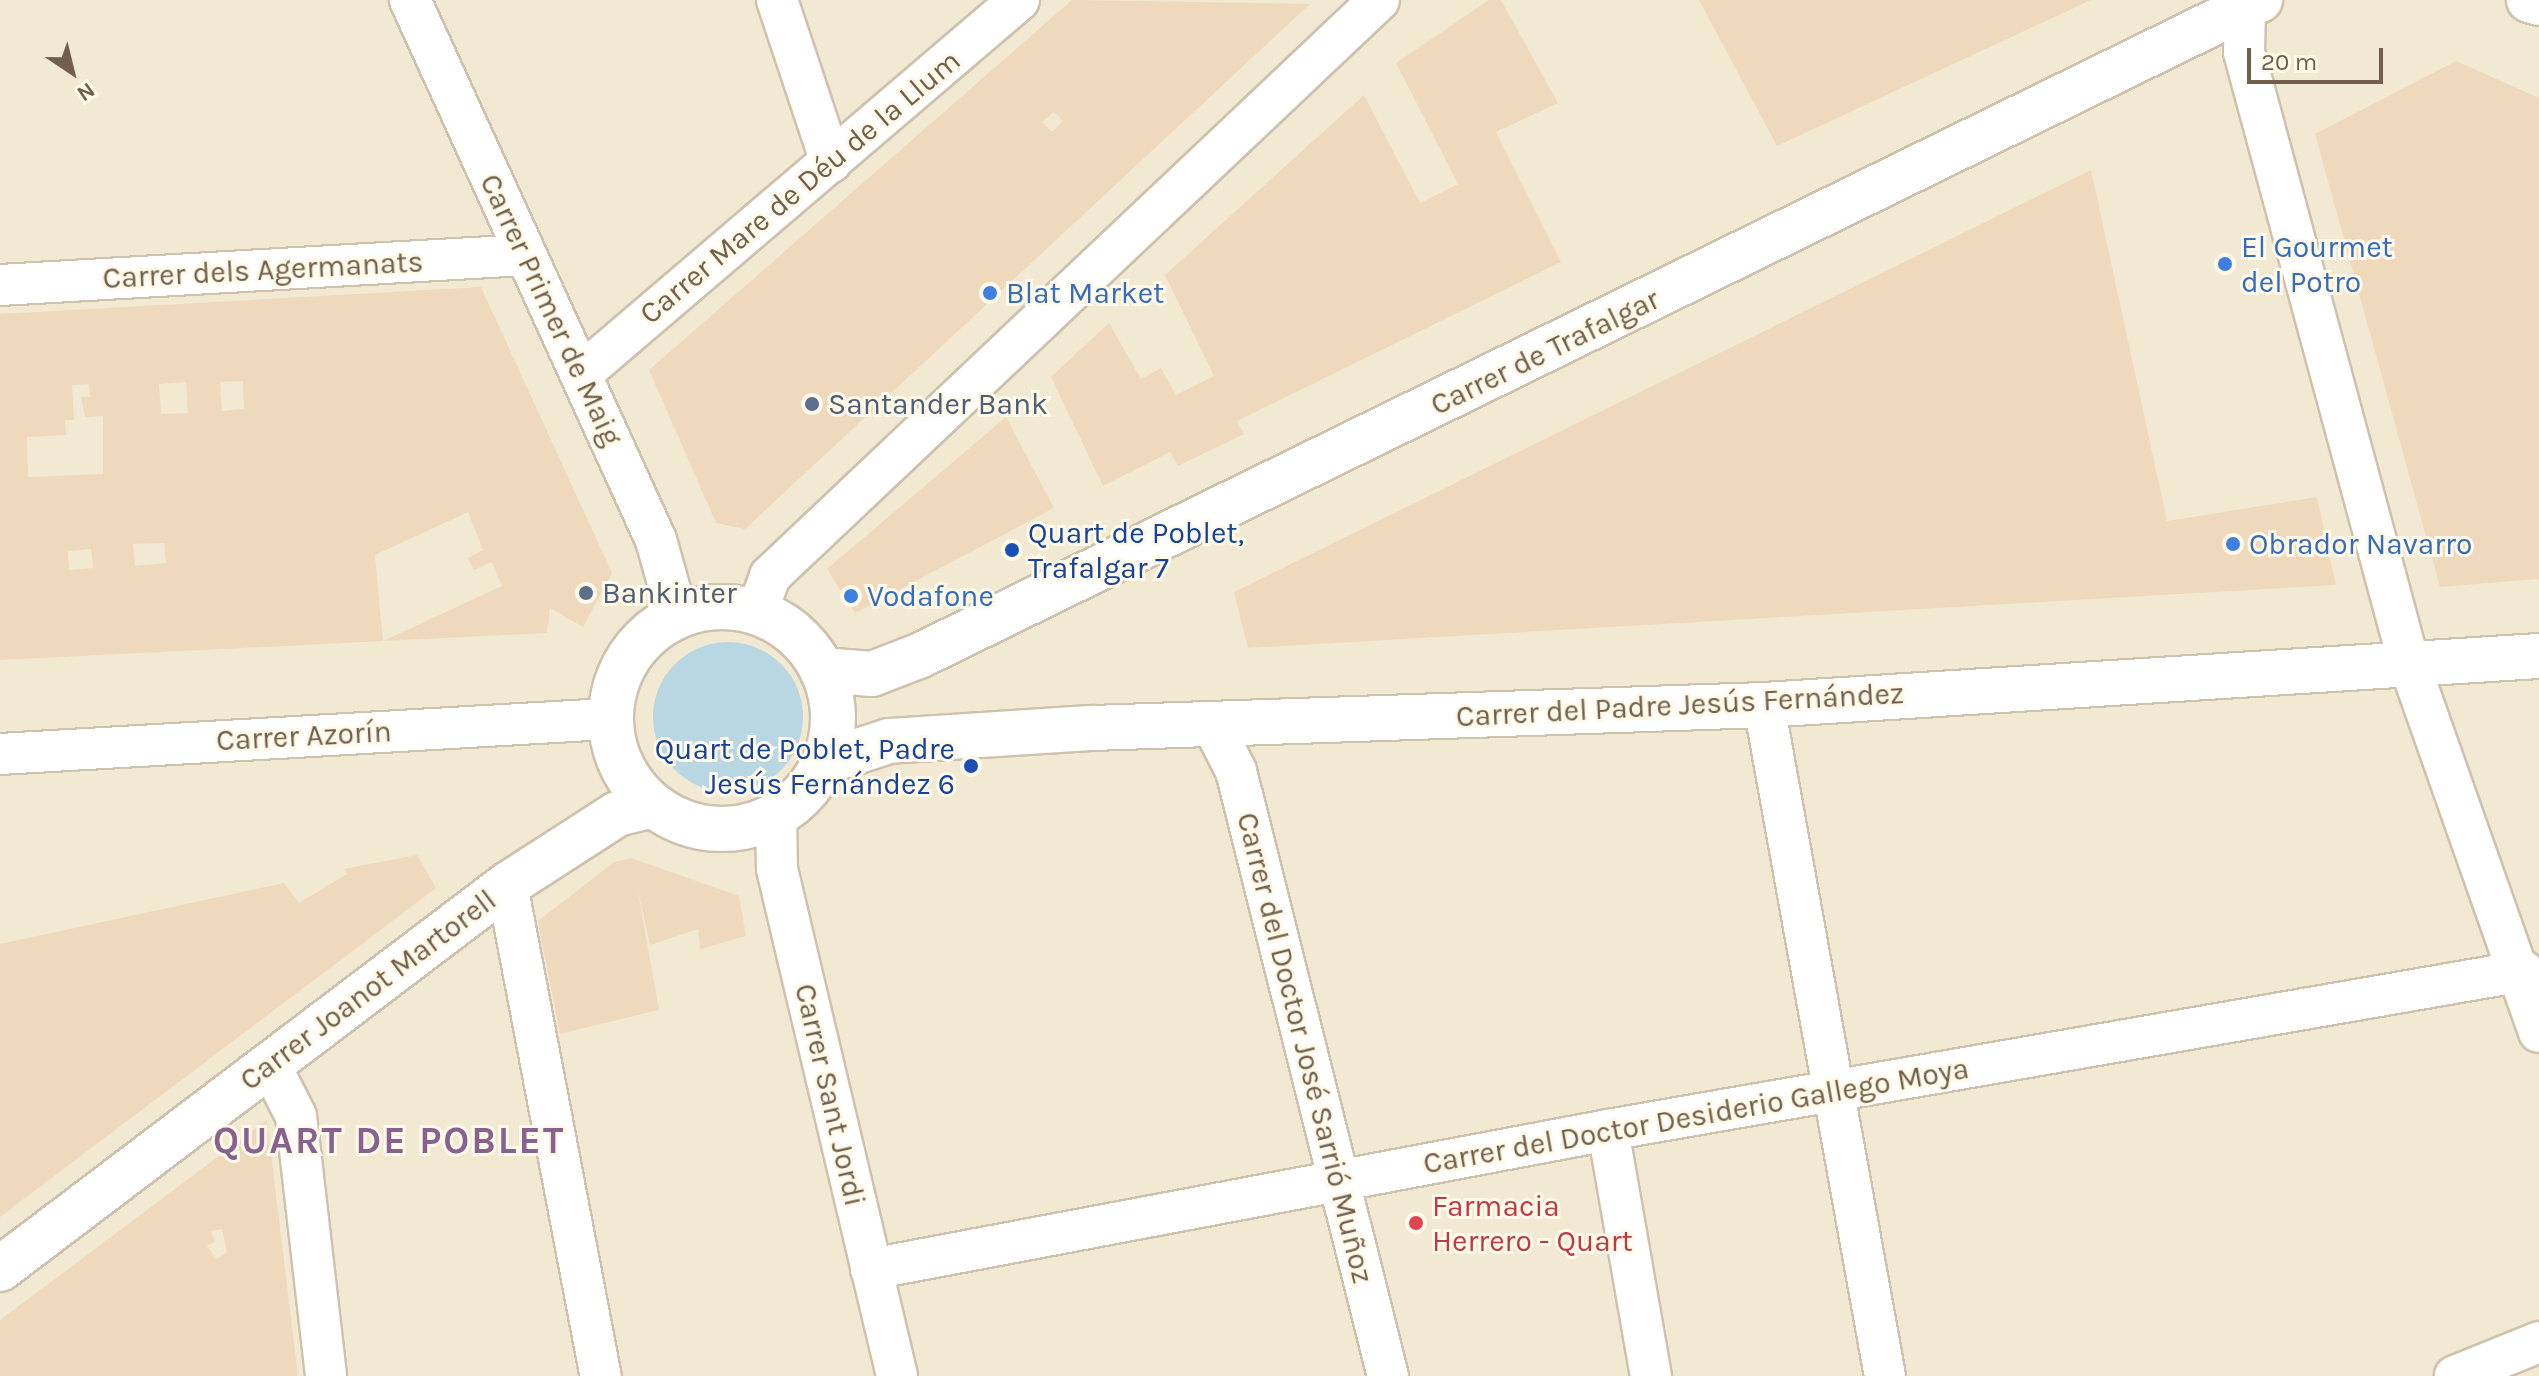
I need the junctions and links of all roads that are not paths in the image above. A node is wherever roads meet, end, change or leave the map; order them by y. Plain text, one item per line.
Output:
1 (410, 0) edge
2 (777, 0) edge
3 (1019, 0) edge
4 (2529, 0) edge
5 (1376, 1) edge
6 (2539, 3) edge
7 (2253, 5) edge
8 (831, 162) junction
9 (525, 255) junction
10 (0, 285) edge
11 (581, 374) junction
12 (766, 616) junction
13 (665, 624) junction
14 (2539, 656) edge
15 (2409, 663) junction
16 (822, 670) junction
17 (1764, 705) junction
18 (1212, 724) junction
19 (612, 739) junction
20 (0, 754) edge
21 (824, 762) junction
22 (653, 805) junction
23 (776, 813) junction
24 (507, 885) junction
25 (2523, 971) junction
26 (2539, 1032) edge
27 (269, 1063) junction
28 (1833, 1092) junction
29 (1608, 1130) junction
30 (1337, 1179) junction
31 (0, 1269) edge
32 (871, 1269) junction
33 (2539, 1342) edge
34 (326, 1376) edge
35 (601, 1376) edge
36 (897, 1376) edge
37 (1388, 1376) edge
38 (1651, 1376) edge
39 (1885, 1376) edge
40 (2455, 1376) edge

1 - 9 street, Carrer Primer de Maig
2 - 8 street
3 - 8 street, Carrer Mare de Déu de la Llum
4 - 6 street
5 - 12 street
7 - 15 street
7 - 16 street, Carrer de Trafalgar
8 - 11 street, Carrer Mare de Déu de la Llum
9 - 10 street, Carrer dels Agermanats
9 - 11 street, Carrer Primer de Maig
11 - 13 street, Carrer Primer de Maig
12 - 13 street
12 - 16 street
13 - 19 street
14 - 15 street, Carrer del Padre Jesús Fernández
15 - 17 street, Carrer del Padre Jesús Fernández
15 - 25 street
16 - 21 street
17 - 18 street, Carrer del Padre Jesús Fernández
17 - 28 street
18 - 21 street, Carrer del Padre Jesús Fernández
18 - 30 street, Carrer del Doctor José Sarrió Muñoz
19 - 20 street, Carrer Azorín
19 - 22 street
19 - 24 street
21 - 23 street
22 - 23 street
22 - 24 street
23 - 32 street, Carrer Sant Jordi
24 - 27 street, Carrer Joanot Martorell
24 - 35 street
25 - 26 street
25 - 28 street, Carrer del Doctor Desiderio Gallego Moya
27 - 31 street, Carrer Joanot Martorell
27 - 34 street
28 - 29 street, Carrer del Doctor Desiderio Gallego Moya
28 - 39 street
29 - 30 street, Carrer del Doctor Desiderio Gallego Moya
29 - 38 street
30 - 32 street, Carrer del Doctor Desiderio Gallego Moya
30 - 37 street, Carrer del Doctor José Sarrió Muñoz
32 - 36 street, Carrer Sant Jordi
33 - 40 street

